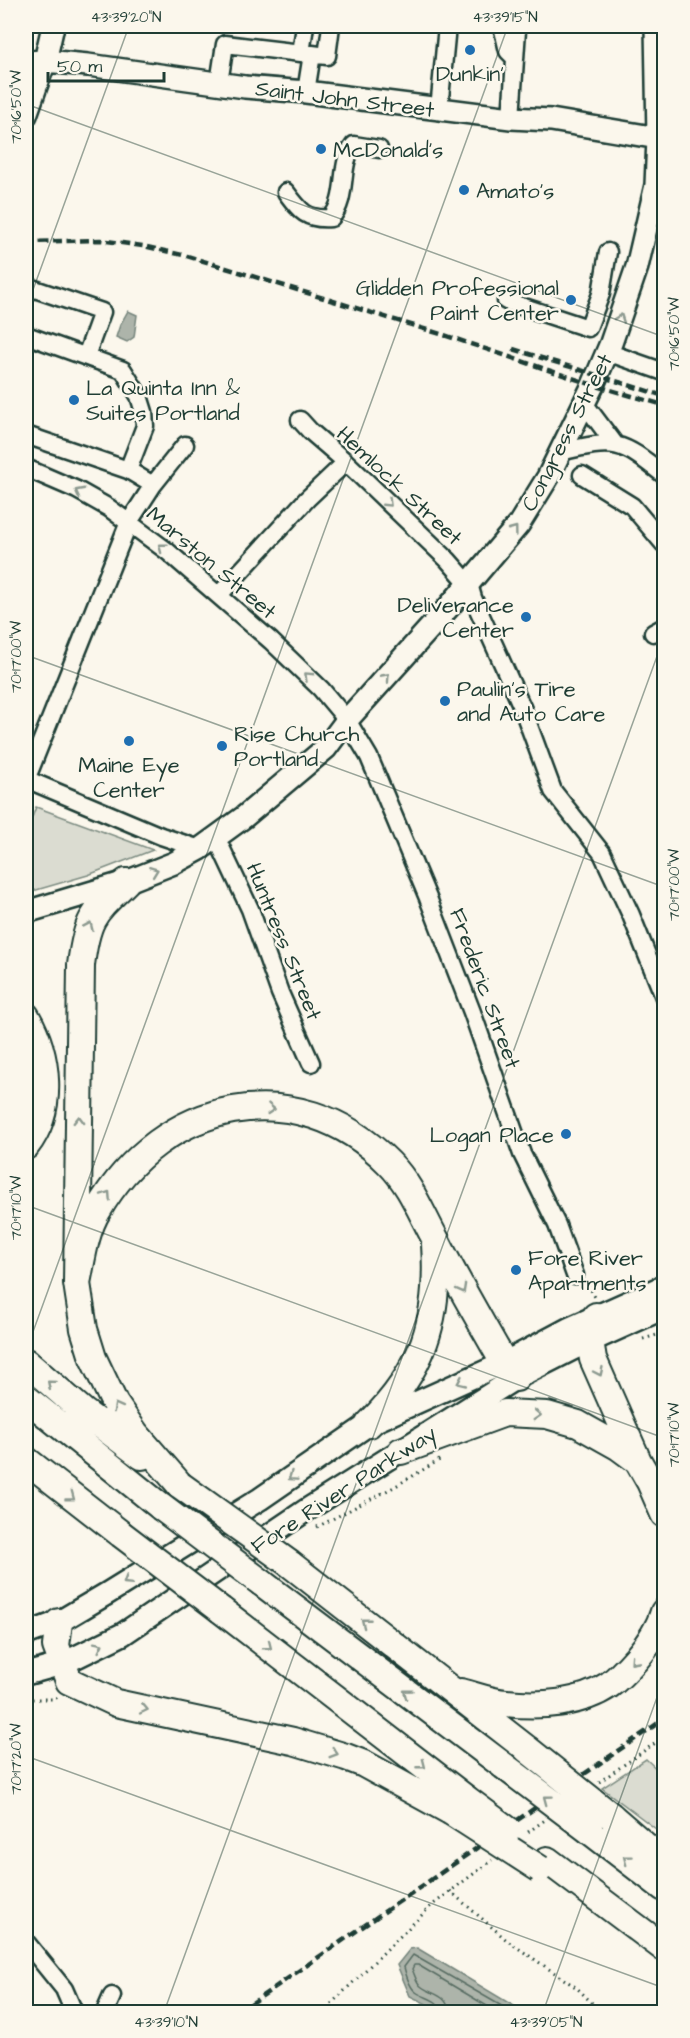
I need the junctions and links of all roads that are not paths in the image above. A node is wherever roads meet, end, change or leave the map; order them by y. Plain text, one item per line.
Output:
1 (53, 26) edge
2 (305, 26) edge
3 (331, 26) edge
4 (447, 26) edge
5 (454, 26) edge
6 (502, 26) edge
7 (516, 26) edge
8 (656, 26) edge
9 (306, 54) junction
10 (515, 58) junction
11 (35, 62) edge
12 (442, 76) junction
13 (219, 83) junction
14 (306, 92) junction
15 (439, 109) junction
16 (26, 115) edge
17 (511, 118) junction
18 (661, 139) edge
19 (379, 149) dead end
20 (343, 195) dead end
21 (608, 252) dead end
22 (26, 286) edge
23 (506, 301) dead end
24 (26, 335) edge
25 (607, 352) junction
26 (86, 356) junction
27 (664, 372) edge
28 (584, 404) junction
29 (300, 420) dead end
30 (26, 435) edge
31 (614, 443) junction
32 (185, 446) dead end
33 (560, 452) junction
34 (346, 462) junction
35 (26, 468) edge
36 (128, 470) junction
37 (582, 475) dead end
38 (664, 475) edge
39 (153, 485) junction
40 (129, 522) junction
41 (664, 540) edge
42 (468, 584) junction
43 (219, 595) junction
44 (347, 720) junction
45 (26, 780) edge
46 (208, 843) junction
47 (126, 882) junction
48 (26, 912) edge
49 (664, 997) edge
50 (26, 1016) edge
51 (311, 1063) dead end
52 (26, 1146) edge
53 (435, 1238) junction
54 (575, 1275) road end
55 (77, 1283) junction
56 (664, 1286) edge
57 (600, 1305) junction
58 (664, 1308) edge
59 (590, 1341) junction
60 (26, 1362) edge
61 (510, 1371) junction
62 (26, 1398) edge
63 (369, 1424) junction
64 (401, 1450) junction
65 (26, 1460) edge
66 (638, 1461) junction
67 (180, 1485) junction
68 (664, 1514) edge
69 (664, 1612) edge
70 (59, 1622) junction
71 (26, 1634) edge
72 (62, 1664) junction
73 (26, 1674) edge
74 (452, 1690) junction
75 (457, 1804) junction
76 (664, 1862) edge
77 (664, 1888) edge
78 (26, 1942) edge
79 (658, 1943) edge
80 (112, 1996) dead end
81 (74, 2013) edge
82 (105, 2013) edge

1 - 11 main road
2 - 9 street
3 - 9 street
4 - 12 street
5 - 12 street
6 - 10 street
7 - 10 street
8 - 18 main road, Congress Street
9 - 13 street
9 - 14 street
10 - 17 street
11 - 13 main road, Saint John Street
11 - 16 main road
12 - 15 street
13 - 14 main road, Saint John Street
14 - 15 main road, Saint John Street
15 - 17 main road, Saint John Street
17 - 18 main road, Saint John Street
25 -> 18 main road, Congress Street
19 - 20 street
21 - 23 street
22 - 26 street
24 - 26 street
25 - 27 street
25 - 28 main road, Congress Street
26 - 36 street
28 - 31 street
28 - 33 main road, Congress Street
29 - 34 street, Hemlock Street
30 - 36 street
31 - 33 street
31 - 38 street
32 - 39 street
42 -> 33 main road, Congress Street
34 -> 42 street, Hemlock Street
34 - 43 street
40 -> 35 street, Marston Street
36 - 39 street
37 - 41 street
39 - 40 street
43 -> 40 street, Marston Street
40 - 45 street
44 -> 42 main road, Congress Street
42 - 49 street, Hemlock Street
44 -> 43 street, Marston Street
44 - 46 main road, Congress Street
44 - 54 street, Frederic Street
45 - 46 street
47 -> 46 main road, Congress Street
46 - 51 street, Huntress Street
47 - 48 main road, Congress Street
55 -> 47 highway
50 - 52 highway
55 -> 53 highway
53 -> 61 highway
53 - 63 highway
67 -> 55 highway
56 - 57 main road, Fore River Parkway
57 - 59 highway
57 - 61 main road, Fore River Parkway
58 - 59 main road, Fore River Parkway
59 - 61 main road, Fore River Parkway
59 -> 66 highway
67 -> 60 highway
61 -> 63 main road, Fore River Parkway
61 - 64 main road, Fore River Parkway
77 -> 62 highway, bridge
63 -> 70 main road, Fore River Parkway
64 -> 66 highway
72 -> 64 main road, Fore River Parkway
65 -> 75 highway, bridge
66 - 68 highway
74 -> 67 highway, bridge
69 -> 74 highway
70 - 71 main road, Fore River Parkway
70 - 72 highway
72 - 73 main road, Fore River Parkway
72 -> 75 highway
74 - 76 highway, bridge
75 - 79 highway, bridge
78 - 81 street
80 - 82 street

